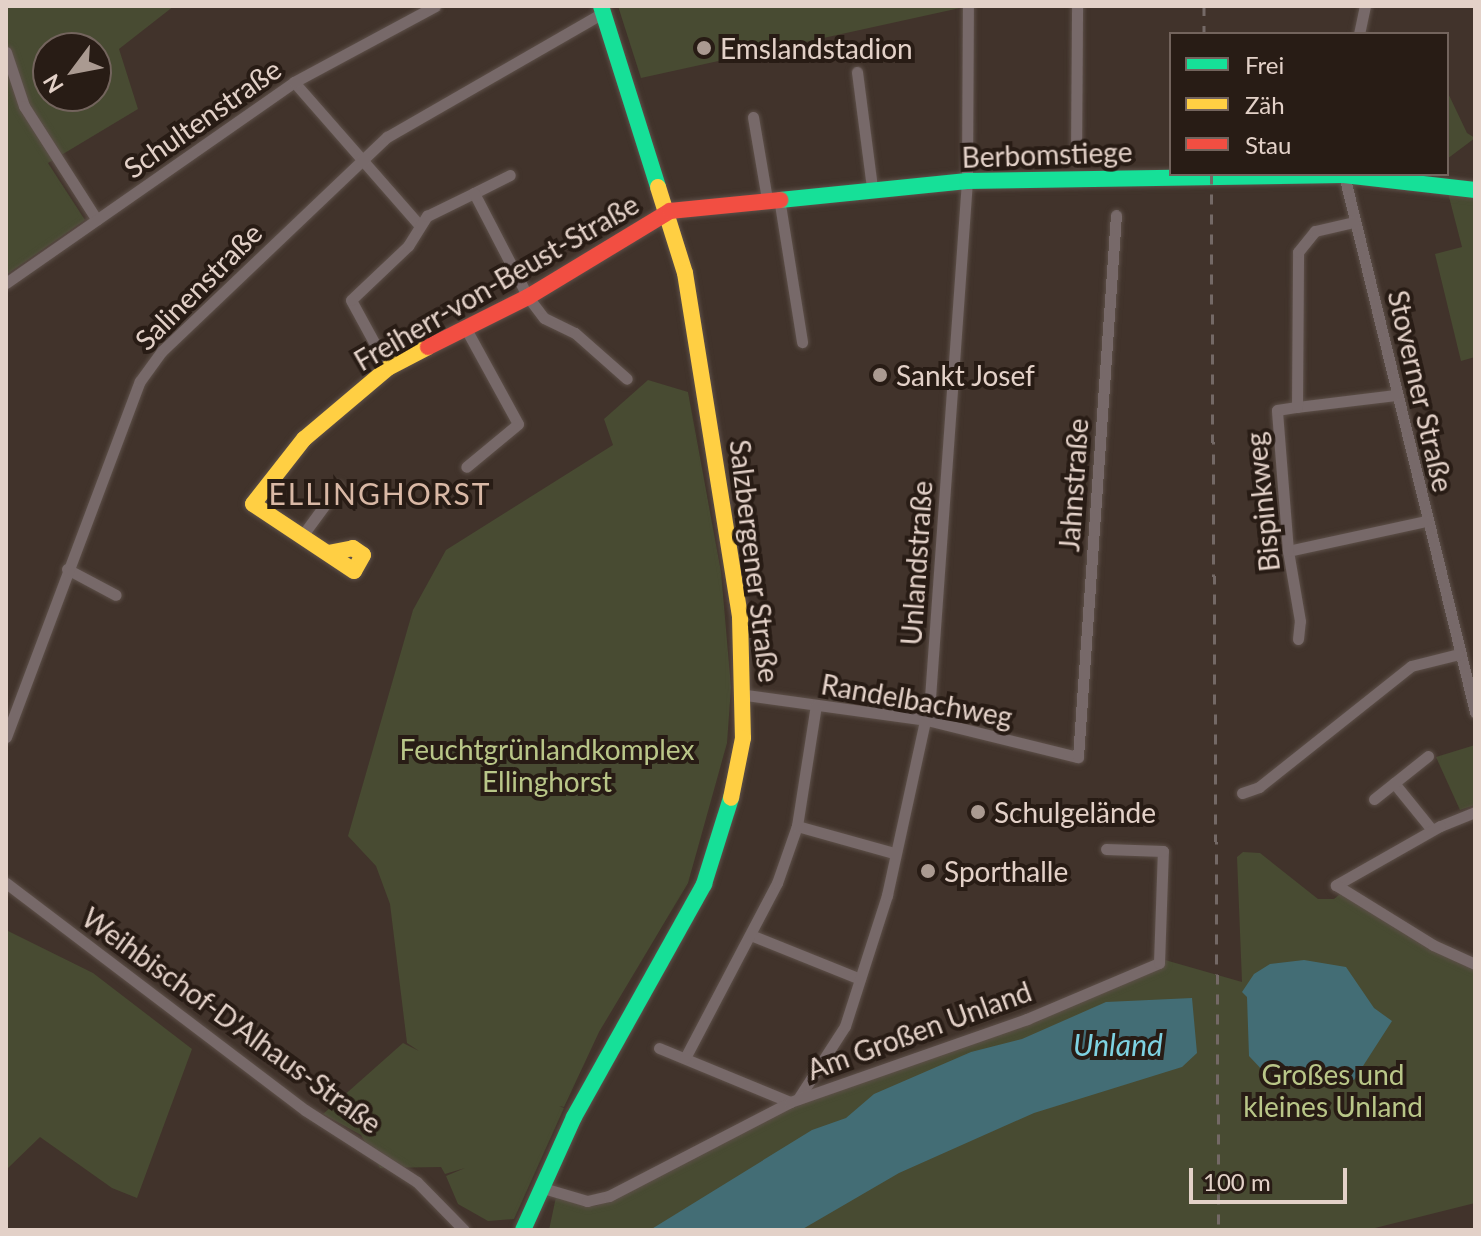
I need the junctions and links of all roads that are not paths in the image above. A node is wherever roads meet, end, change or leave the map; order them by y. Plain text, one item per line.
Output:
1 (435, 6) edge
2 (968, 6) edge
3 (1077, 6) edge
4 (1365, 6) edge
5 (602, 9) edge
6 (1359, 32) edge
7 (6, 52) edge
8 (857, 72) dead end
9 (294, 82) junction
10 (753, 117) dead end
11 (362, 160) junction
12 (1076, 160) dead end
13 (510, 175) dead end
14 (1281, 176) edge
15 (1344, 176) edge
16 (1353, 176) edge
17 (967, 181) junction
18 (872, 188) junction
19 (1475, 190) edge
20 (474, 193) junction
21 (773, 198) junction
22 (670, 211) junction
23 (1116, 215) dead end
24 (97, 220) junction
25 (1354, 222) junction
26 (420, 226) junction
27 (6, 283) edge
28 (528, 297) junction
29 (466, 329) junction
30 (802, 342) dead end
31 (388, 368) junction
32 (627, 379) dead end
33 (1396, 395) junction
34 (1297, 407) junction
35 (466, 467) dead end
36 (338, 487) dead end
37 (1426, 521) junction
38 (302, 536) junction
39 (1288, 551) junction
40 (328, 553) dead end
41 (67, 569) junction
42 (116, 595) dead end
43 (1298, 639) dead end
44 (1459, 654) junction
45 (746, 695) junction
46 (816, 705) junction
47 (1475, 712) edge
48 (927, 720) junction
49 (6, 737) edge
50 (1428, 756) dead end
51 (1078, 757) joint
52 (1394, 783) junction
53 (1242, 793) dead end
54 (1374, 799) dead end
55 (1475, 812) edge
56 (797, 826) junction
57 (1432, 830) junction
58 (1106, 849) dead end
59 (894, 853) junction
60 (6, 883) edge
61 (753, 936) junction
62 (1475, 964) edge
63 (860, 979) junction
64 (659, 1048) dead end
65 (685, 1058) junction
66 (794, 1100) junction
67 (543, 1188) junction
68 (464, 1230) edge
69 (523, 1230) edge

1 - 9 street, Schultenstraße
2 - 17 street, Unlandstraße
3 - 12 street
4 - 6 street
5 - 11 street, Salinenstraße
5 - 22 street, Salzbergener Straße
7 - 24 street
8 - 18 street
9 - 11 street
9 - 24 street, Schultenstraße
10 - 21 street
11 - 26 street
11 - 41 street, Salinenstraße
13 - 20 street
14 - 17 street, Berbomstiege
15 - 25 street, Stoverner Straße
16 - 19 street, Berbomstiege
17 - 18 street, Berbomstiege
17 - 48 street, Unlandstraße
18 - 21 street, Berbomstiege
20 - 26 street
20 - 28 street
21 - 22 street, Berbomstiege
21 - 30 street
22 - 28 street, Freiherr-von-Beust-Straße
22 - 45 street, Salzbergener Straße
23 - 51 street, Jahnstraße
24 - 27 street, Schultenstraße
25 - 33 street, Stoverner Straße
25 - 34 street, Bispinkweg
26 - 31 street
28 - 29 street, Freiherr-von-Beust-Straße
28 - 32 street
29 - 31 street, Freiherr-von-Beust-Straße
29 - 35 street
31 - 38 street, Freiherr-von-Beust-Straße
33 - 34 street
33 - 37 street, Stoverner Straße
34 - 39 street, Bispinkweg
36 - 38 street
37 - 39 street
37 - 44 street, Stoverner Straße
38 - 40 street
39 - 43 street, Bispinkweg
41 - 42 street
41 - 49 street, Salinenstraße
44 - 47 street, Stoverner Straße
44 - 53 street
45 - 46 street, Randelbachweg
45 - 67 street, Salzbergener Straße
46 - 48 street, Randelbachweg
46 - 56 street
48 - 51 street, Randelbachweg
48 - 59 street, Unlandstraße
50 - 52 street
52 - 54 street
52 - 57 street
55 - 57 street
56 - 59 street
56 - 61 street
57 - 62 street
58 - 66 street, Am Großen Unland
59 - 63 street, Unlandstraße
60 - 68 street, Weihbischof-D'Alhaus-Straße
61 - 63 street
61 - 65 street
63 - 66 street, Unlandstraße
64 - 65 street
65 - 66 street
66 - 67 street, Am Großen Unland
67 - 69 street, Salzbergener Straße

